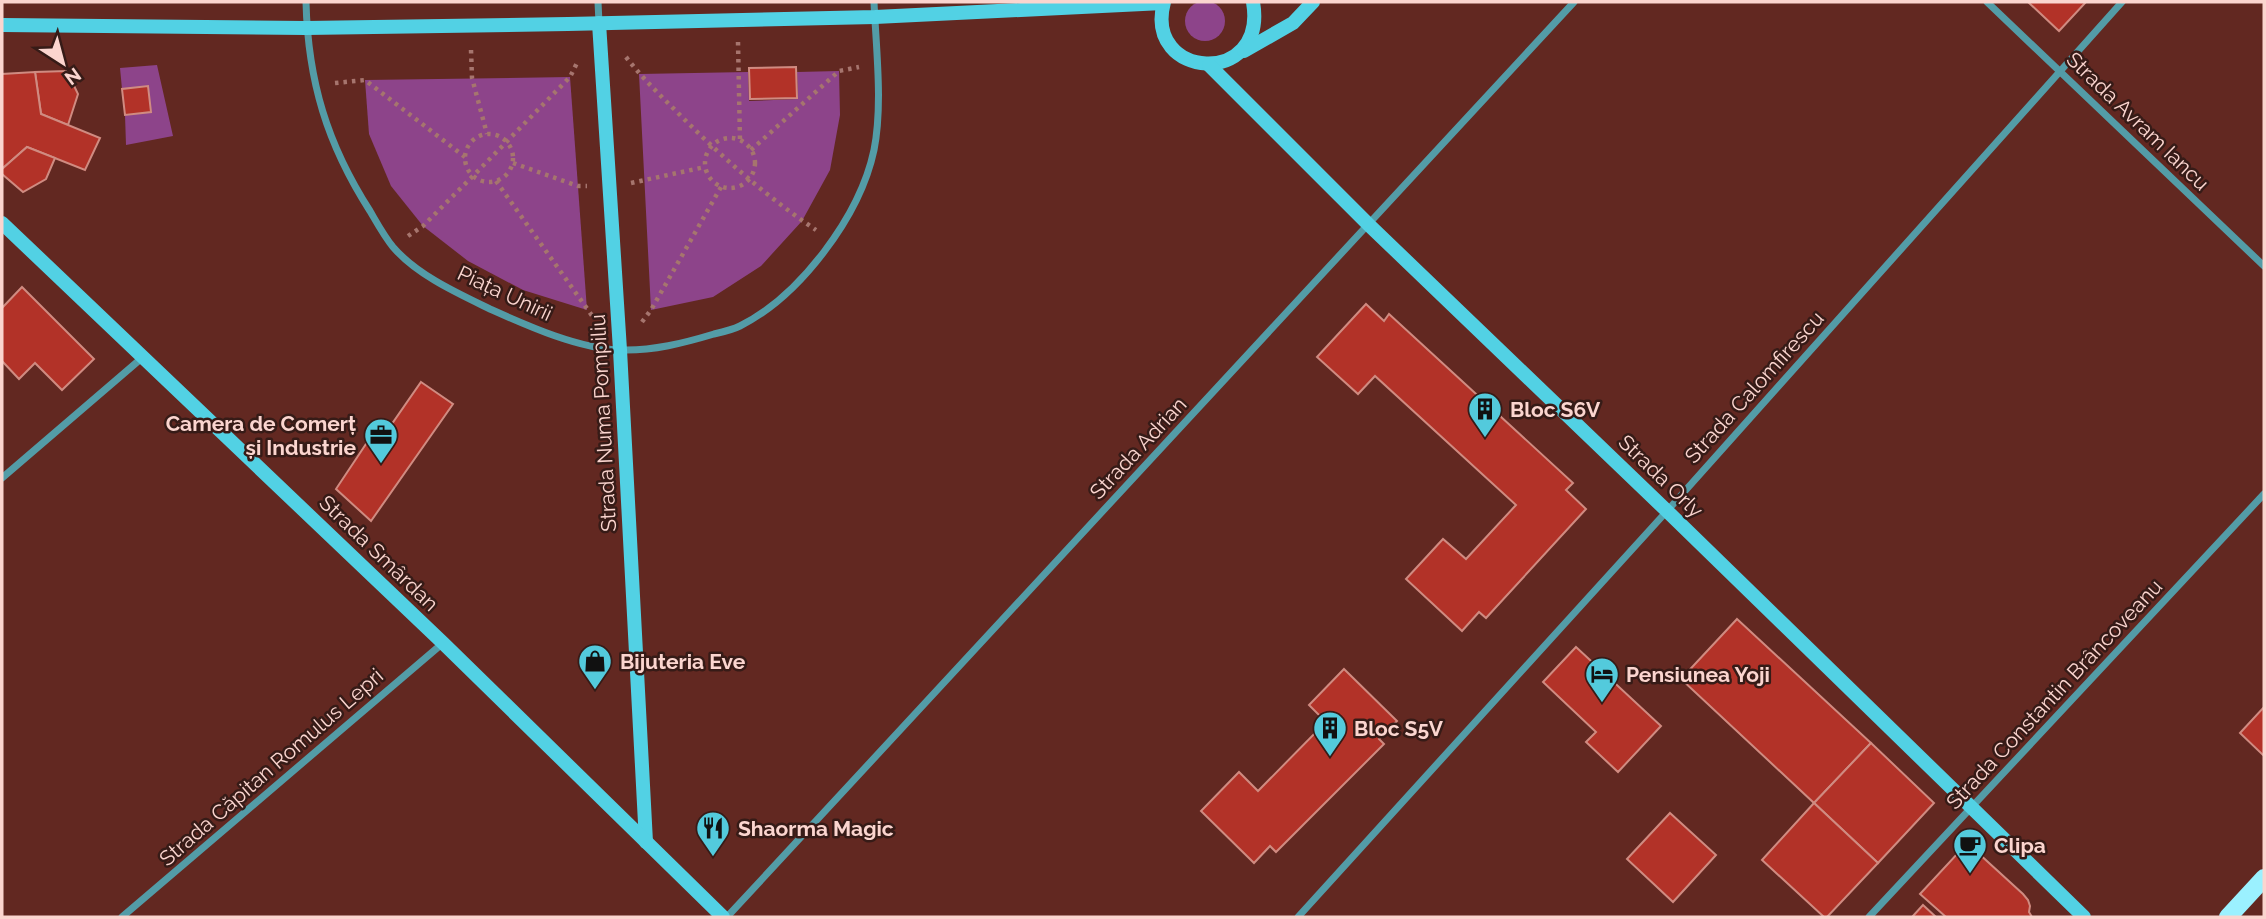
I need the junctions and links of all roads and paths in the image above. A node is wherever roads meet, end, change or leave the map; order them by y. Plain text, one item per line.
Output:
1 (306, 2) edge
2 (598, 2) edge
3 (1253, 2) edge
4 (1313, 2) edge
5 (1574, 2) edge
6 (1987, 2) edge
7 (2122, 2) edge
8 (1163, 3) edge
9 (875, 9) edge
10 (737, 20) junction
11 (599, 23) junction
12 (2, 25) edge
13 (469, 26) junction
14 (306, 28) junction
15 (1237, 55) junction
16 (876, 64) junction
17 (1209, 65) junction
18 (2059, 71) junction
19 (314, 84) junction
20 (487, 134) junction
21 (740, 141) junction
22 (507, 142) junction
23 (712, 146) junction
24 (751, 150) junction
25 (465, 157) junction
26 (513, 163) junction
27 (705, 167) junction
28 (474, 176) junction
29 (749, 179) junction
30 (496, 181) junction
31 (609, 186) junction
32 (722, 187) junction
33 (2, 223) edge
34 (1369, 225) junction
35 (831, 241) junction
36 (393, 247) junction
37 (2264, 266) edge
38 (620, 350) junction
39 (143, 357) junction
40 (2, 478) edge
41 (2264, 494) edge
42 (1667, 511) junction
43 (443, 643) junction
44 (1973, 807) junction
45 (646, 842) junction
46 (2264, 878) edge
47 (122, 917) edge
48 (725, 917) edge
49 (1298, 917) edge
50 (1869, 917) edge
51 (2084, 917) edge
52 (2228, 917) edge

1 - 14 street, Piața Unirii
2 - 11 street, Strada Numa Pompiliu
3 - 15 street
4 - 15 street
5 - 34 street, Strada Adrian
6 - 18 street, Strada Avram Iancu
7 - 18 street, Strada Calomfirescu
8 - 9 street
8 - 17 street
9 - 10 street
9 - 16 street, Piața Unirii
10 - 11 street
10 - 21 path
11 - 13 street
11 - 22 path
11 - 23 path
11 - 31 street, Strada Numa Pompiliu
12 - 14 street
13 - 14 street
13 - 20 path
14 - 19 street, Piața Unirii
15 - 17 street
16 - 24 path
16 - 35 street, Piața Unirii
17 - 34 street, Strada Orly
18 - 37 street, Strada Avram Iancu
18 - 42 street, Strada Calomfirescu
19 - 25 path
19 - 36 street, Piața Unirii
20 - 22 path
20 - 25 path
21 - 23 path
21 - 24 path
22 - 26 path
22 - 28 path
23 - 27 path
23 - 29 path
24 - 29 path
25 - 28 path
26 - 30 path
26 - 31 path
27 - 31 path
27 - 32 path
28 - 30 path
28 - 36 path
29 - 32 path
29 - 35 path
30 - 38 path
31 - 38 street, Strada Numa Pompiliu
32 - 38 path
33 - 39 street, Strada Smârdan
34 - 42 street, Strada Orly
34 - 48 street, Strada Adrian
35 - 38 street, Piața Unirii
36 - 38 street, Piața Unirii
38 - 45 street, Strada Numa Pompiliu
39 - 40 street
39 - 43 street, Strada Smârdan
41 - 44 street, Strada Constantin Brâncoveanu
42 - 44 street, Strada Orly
42 - 49 street, Strada Calomfirescu
43 - 45 street, Strada Smârdan
43 - 47 street, Strada Căpitan Romulus Lepri
44 - 50 street, Strada Constantin Brâncoveanu
44 - 51 street, Strada Orly
45 - 48 street, Strada Smârdan
46 - 52 main road

